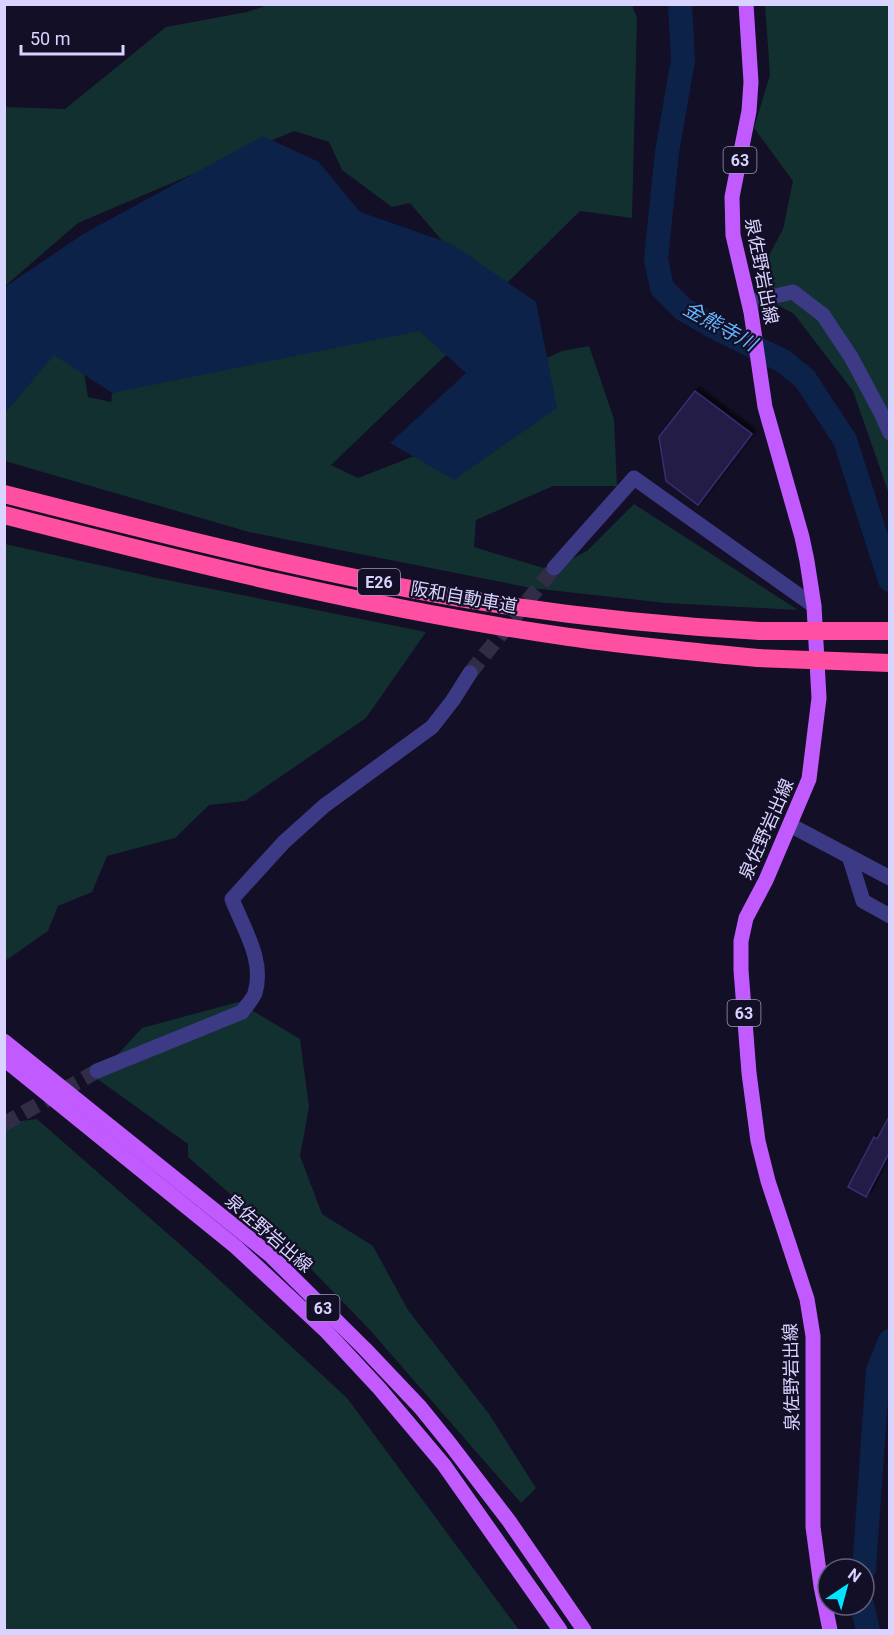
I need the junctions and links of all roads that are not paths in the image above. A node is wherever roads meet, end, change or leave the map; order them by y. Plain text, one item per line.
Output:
1 (746, 4) edge
2 (750, 307) junction
3 (890, 434) edge
4 (4, 485) edge
5 (4, 494) edge
6 (4, 515) edge
7 (4, 522) edge
8 (176, 537) junction
9 (98, 539) junction
10 (554, 568) tunnel mouth
11 (814, 606) junction
12 (890, 631) edge
13 (890, 663) edge
14 (470, 673) tunnel mouth
15 (790, 825) junction
16 (850, 859) junction
17 (890, 878) edge
18 (890, 916) edge
19 (4, 1041) edge
20 (4, 1059) edge
21 (97, 1071) tunnel mouth
22 (560, 1630) edge
23 (584, 1630) edge
24 (830, 1630) edge

1 - 2 main road, 泉佐野岩出線 / 63
2 - 3 street
2 - 11 main road, 泉佐野岩出線 / 63
4 - 8 highway
5 - 8 highway, 阪和自動車道 / E26
6 - 9 highway, 阪和自動車道 / E26
7 - 9 highway
8 - 12 highway, 阪和自動車道 / E26, bridge
9 - 13 highway, 阪和自動車道 / E26, bridge
10 - 11 street
11 - 15 main road, 泉佐野岩出線 / 63
14 - 21 street
15 - 16 street
15 - 24 main road, 泉佐野岩出線 / 63
16 - 17 street
16 - 18 street
19 - 23 main road, 泉佐野岩出線 / 63
20 - 22 main road, 泉佐野岩出線 / 63

